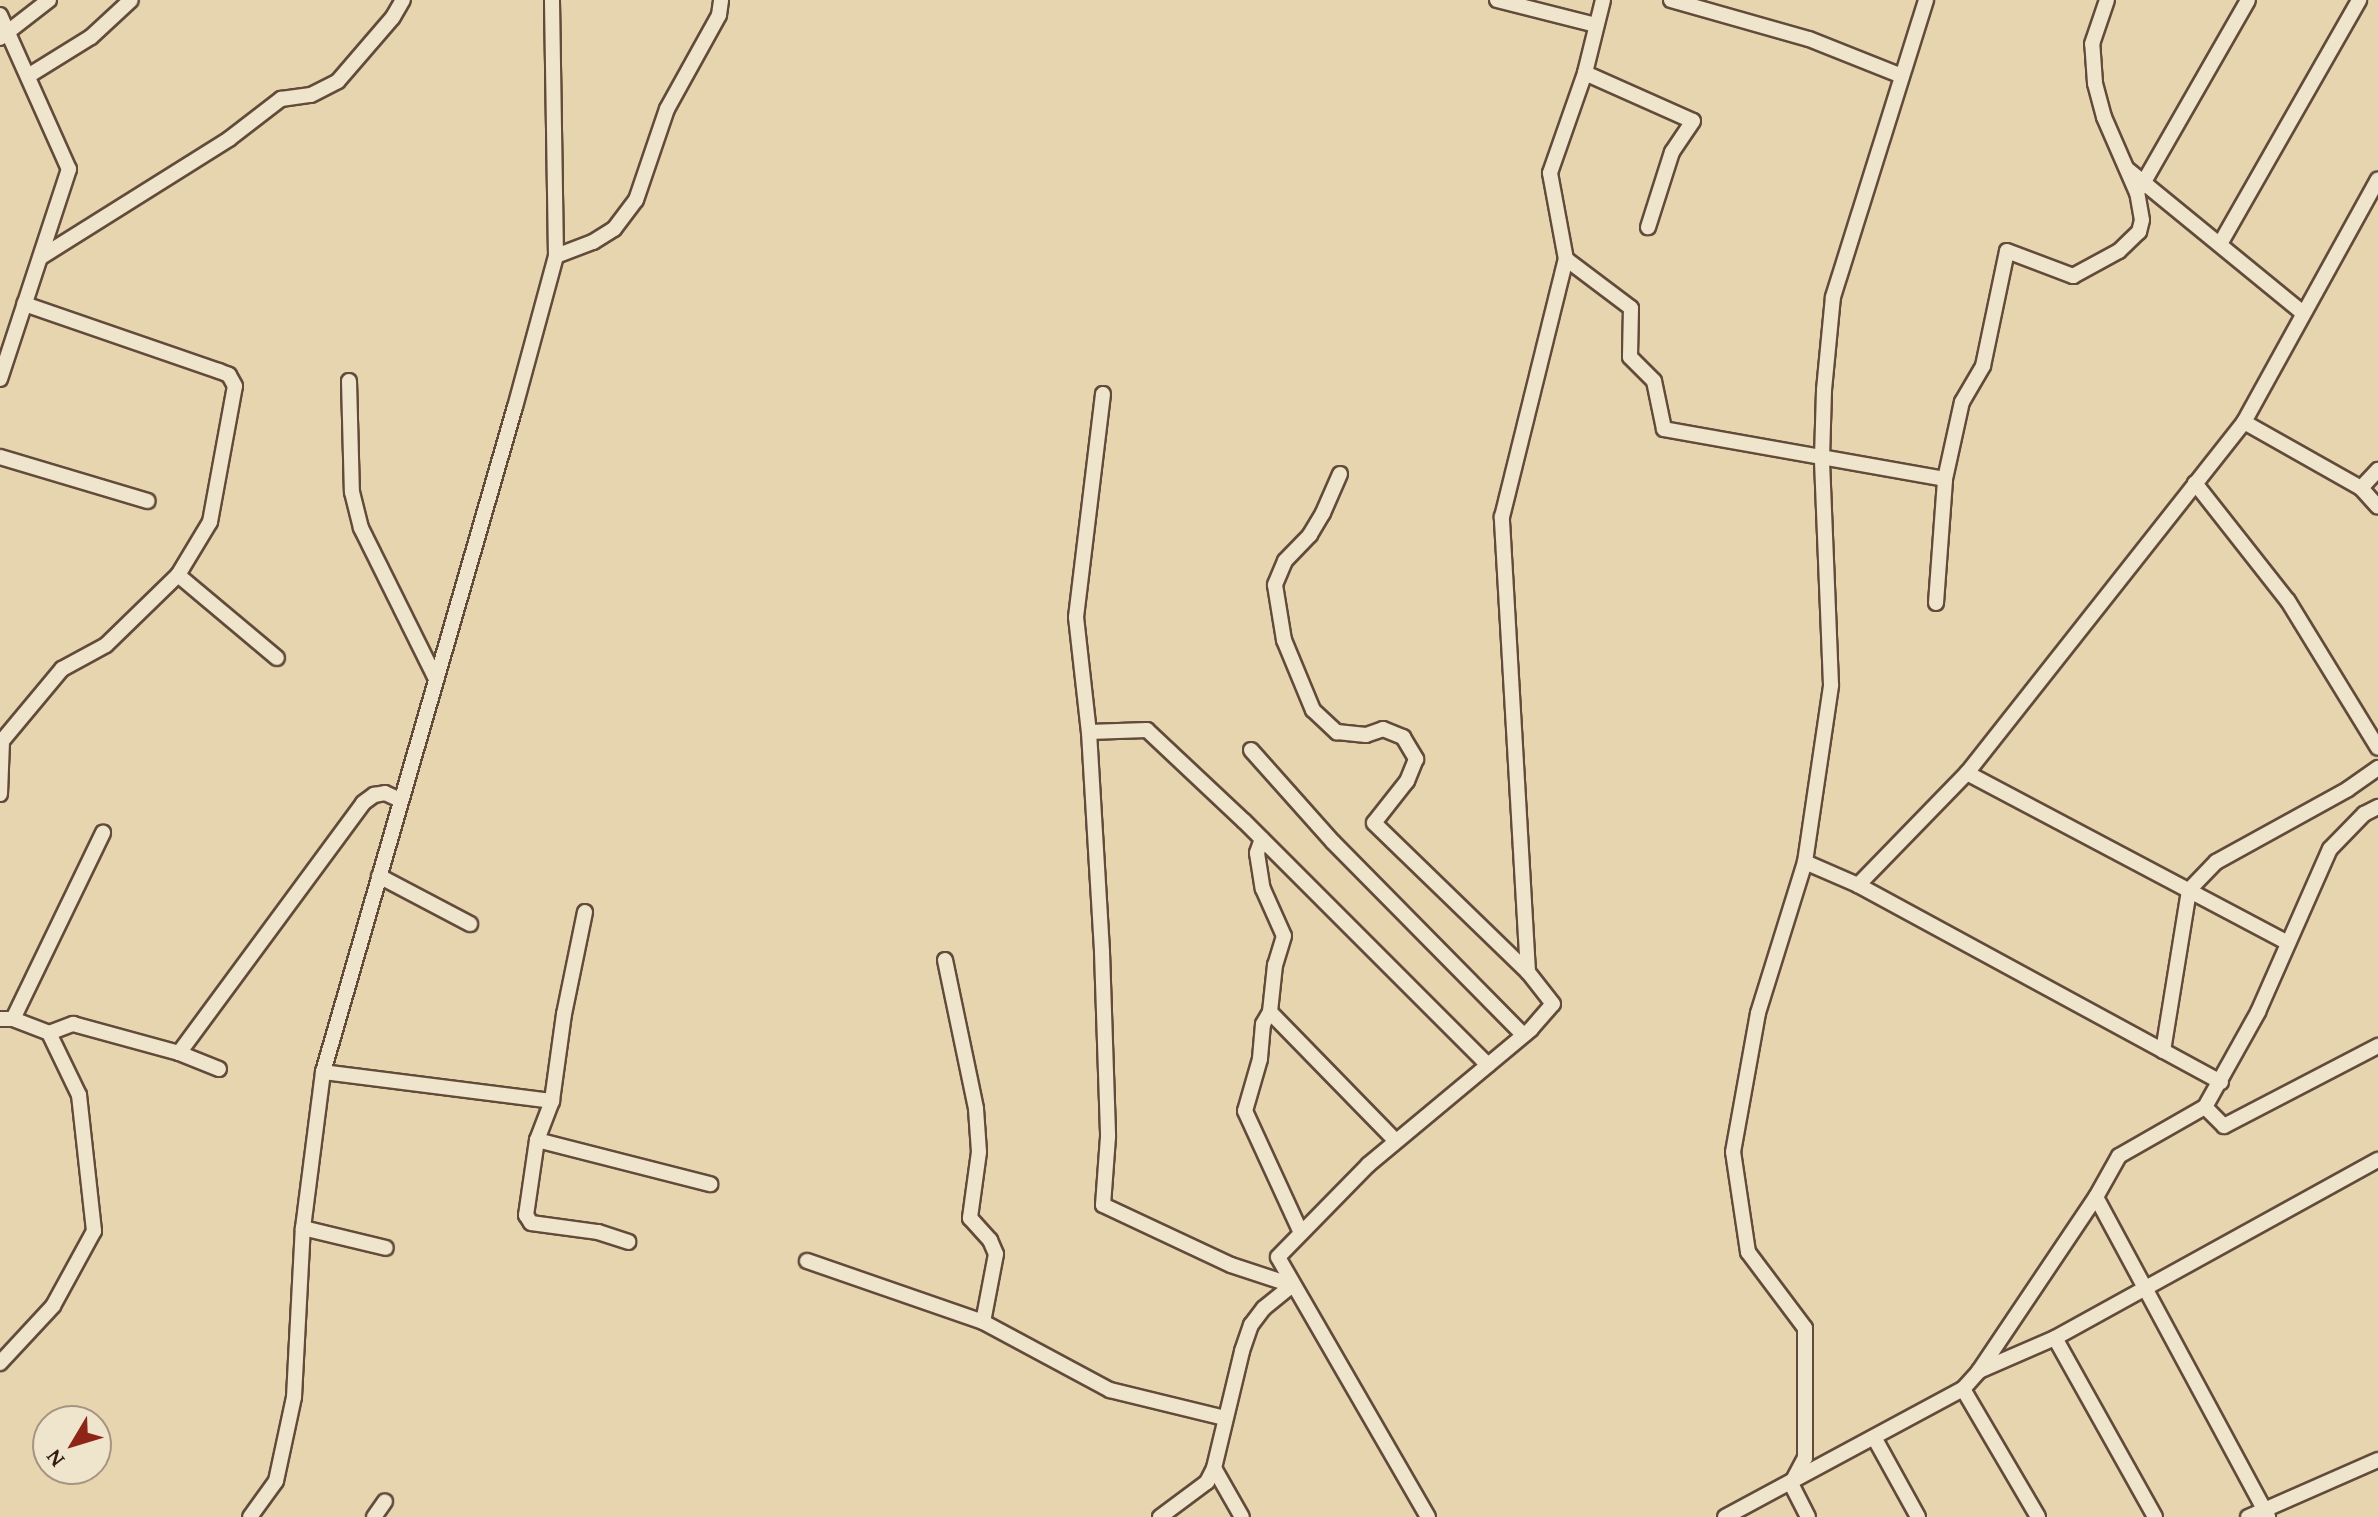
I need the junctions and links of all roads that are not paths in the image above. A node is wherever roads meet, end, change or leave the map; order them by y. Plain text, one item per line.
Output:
1 (49, 0) edge
2 (131, 0) edge
3 (403, 0) edge
4 (552, 0) edge
5 (721, 0) edge
6 (1497, 0) edge
7 (1603, 0) edge
8 (1671, 0) edge
9 (1926, 0) edge
10 (2107, 0) edge
11 (2248, 0) edge
12 (2359, 0) edge
13 (0, 15) edge
14 (1596, 25) junction
15 (4, 34) edge
16 (1585, 73) junction
17 (28, 76) junction
18 (1902, 76) junction
19 (2378, 179) edge
20 (2141, 187) junction
21 (1648, 227) dead end
22 (2220, 244) junction
23 (556, 256) junction
24 (41, 257) junction
25 (1566, 259) junction
26 (24, 304) junction
27 (2303, 313) junction
28 (0, 379) edge
29 (349, 381) dead end
30 (1103, 394) dead end
31 (2244, 422) junction
32 (0, 457) edge
33 (1822, 458) junction
34 (2378, 470) edge
35 (1340, 474) dead end
36 (1945, 479) junction
37 (2195, 483) junction
38 (2361, 488) junction
39 (148, 501) dead end
40 (2378, 507) edge
41 (178, 575) junction
42 (1936, 603) dead end
43 (277, 658) dead end
44 (436, 679) junction
45 (1089, 732) junction
46 (2378, 748) edge
47 (1251, 750) dead end
48 (2378, 768) edge
49 (1967, 773) junction
50 (0, 794) edge
51 (400, 800) junction
52 (2378, 807) edge
53 (103, 833) dead end
54 (1262, 839) junction
55 (1805, 862) junction
56 (379, 876) junction
57 (1858, 885) junction
58 (2189, 890) junction
59 (585, 912) dead end
60 (470, 924) dead end
61 (2288, 943) junction
62 (945, 960) dead end
63 (1528, 972) junction
64 (1270, 1012) junction
65 (7, 1019) edge
66 (49, 1033) junction
67 (1523, 1035) junction
68 (2378, 1046) edge
69 (2163, 1051) junction
70 (179, 1053) junction
71 (1488, 1065) junction
72 (219, 1069) dead end
73 (323, 1072) junction
74 (2221, 1082) junction
75 (552, 1101) junction
76 (2205, 1107) junction
77 (537, 1140) junction
78 (1396, 1141) junction
79 (2378, 1160) edge
80 (710, 1184) dead end
81 (2096, 1197) junction
82 (303, 1228) junction
83 (1301, 1233) junction
84 (628, 1242) dead end
85 (386, 1248) dead end
86 (807, 1261) dead end
87 (1292, 1285) junction
88 (2147, 1288) junction
89 (983, 1322) junction
90 (2055, 1338) junction
91 (0, 1363) edge
92 (1979, 1371) junction
93 (1963, 1389) junction
94 (1225, 1418) junction
95 (1875, 1439) junction
96 (2378, 1460) edge
97 (1214, 1468) junction
98 (1791, 1484) junction
99 (385, 1501) dead end
100 (2265, 1513) edge
101 (250, 1517) edge
102 (374, 1517) edge
103 (1160, 1517) edge
104 (1242, 1517) edge
105 (1428, 1517) edge
106 (1725, 1517) edge
107 (1808, 1517) edge
108 (1918, 1517) edge
109 (2038, 1517) edge
110 (2155, 1517) edge
111 (2248, 1517) edge

1 - 15 street
2 - 17 street
3 - 24 street
4 - 23 street
5 - 23 street
6 - 14 street
7 - 14 street
8 - 18 street
9 - 18 street
10 - 20 street
11 - 20 street
12 - 22 street
13 - 15 street
14 - 16 street
15 - 17 street
16 - 21 street
16 - 25 street
17 - 24 street
18 - 33 street
19 - 27 street
20 - 22 street
20 - 36 street
22 - 27 street
23 - 44 street
24 - 26 street
25 - 33 street
25 - 63 street
26 - 28 street
26 - 41 street
27 - 31 street
29 - 44 street
30 - 45 street
31 - 37 street
31 - 38 street
32 - 39 street
33 - 36 street
33 - 55 street
34 - 38 street
35 - 63 street
36 - 42 street
37 - 46 street
37 - 49 street
38 - 40 street
41 - 43 street
41 - 50 street
44 - 51 street
45 - 54 street
45 - 87 street
47 - 67 street
48 - 58 street
49 - 57 street
49 - 58 street
51 - 56 street
51 - 70 street
52 - 61 street
53 - 65 street
54 - 64 street
54 - 71 street
55 - 57 street
55 - 98 street
56 - 60 street
56 - 73 street
57 - 69 street
58 - 61 street
58 - 69 street
59 - 75 street
61 - 74 street
62 - 89 street
63 - 67 street
64 - 78 street
64 - 83 street
65 - 66 street
66 - 70 street
66 - 91 street
67 - 71 street
68 - 76 street
69 - 74 street
70 - 72 street
71 - 78 street
73 - 75 street
73 - 82 street
74 - 76 street
75 - 77 street
76 - 81 street
77 - 80 street
77 - 84 street
78 - 83 street
79 - 88 street
81 - 88 street
81 - 92 street
82 - 85 street
82 - 101 street
83 - 87 street
86 - 89 street
87 - 94 street
87 - 105 street
88 - 90 street
88 - 100 street
89 - 94 street
90 - 92 street
90 - 110 street
92 - 93 street
93 - 95 street
93 - 109 street
94 - 97 street
95 - 98 street
95 - 108 street
96 - 100 street
97 - 103 street
97 - 104 street
98 - 106 street
98 - 107 street
99 - 102 street
100 - 111 street

